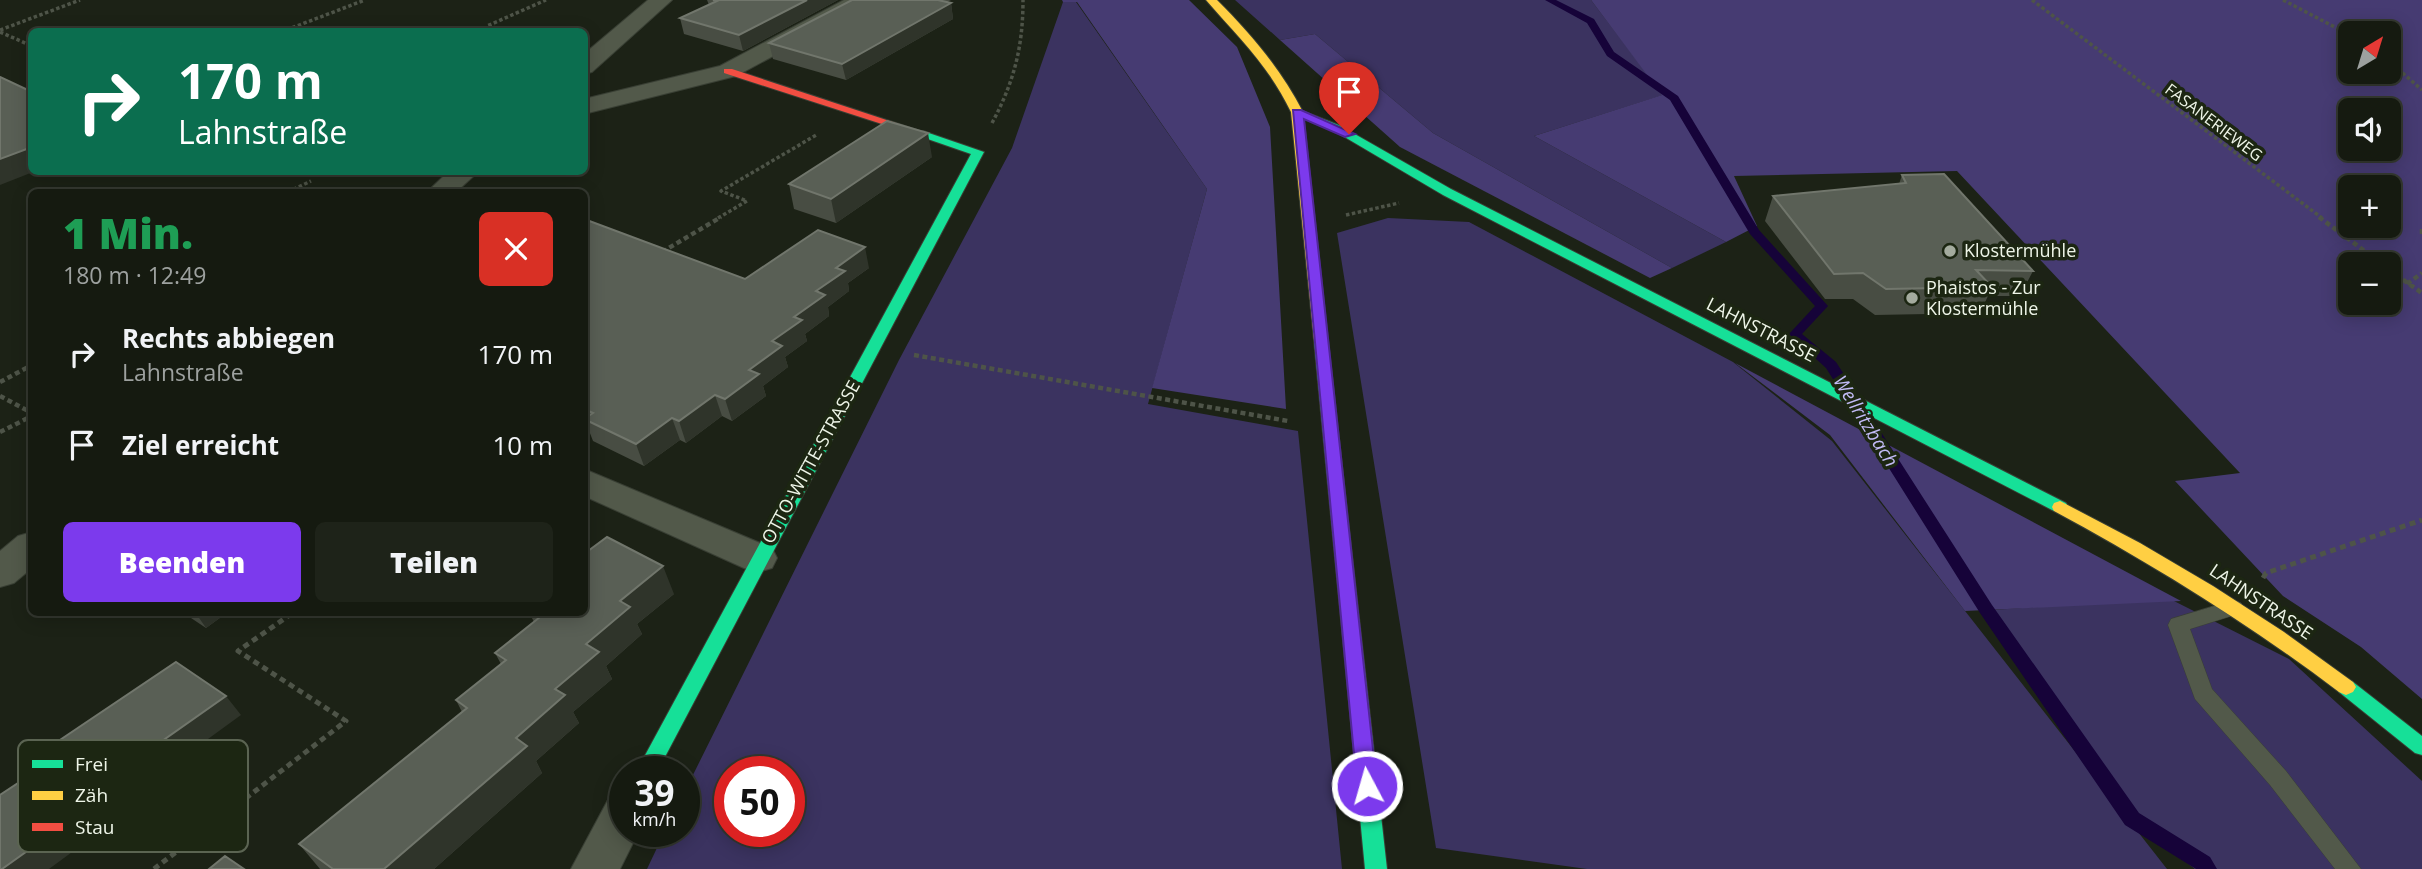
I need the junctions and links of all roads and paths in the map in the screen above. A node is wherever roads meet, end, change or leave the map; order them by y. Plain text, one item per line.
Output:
1 (79, 0) edge
2 (365, 0) edge
3 (546, 0) edge
4 (661, 0) edge
5 (860, 0) edge
6 (1023, 0) edge
7 (1211, 0) edge
8 (2032, 0) edge
9 (2283, 0) edge
10 (292, 28) edge
11 (496, 28) edge
12 (2338, 29) edge
13 (0, 31) edge
14 (28, 44) edge
15 (588, 64) edge
16 (728, 71) junction
17 (2401, 72) edge
18 (2422, 90) edge
19 (588, 106) edge
20 (855, 112) junction
21 (1297, 112) junction
22 (978, 152) junction
23 (460, 175) edge
24 (311, 181) dead end
25 (294, 189) edge
26 (444, 189) edge
27 (1447, 192) junction
28 (1338, 217) dead end
29 (2422, 229) edge
30 (2422, 236) edge
31 (2366, 252) edge
32 (654, 257) edge
33 (2422, 273) edge
34 (2401, 279) edge
35 (2407, 284) junction
36 (2422, 293) edge
37 (875, 348) junction
38 (28, 367) edge
39 (0, 382) edge
40 (0, 396) edge
41 (28, 412) edge
42 (28, 416) edge
43 (1330, 428) junction
44 (0, 432) edge
45 (588, 483) edge
46 (2422, 520) edge
47 (28, 549) edge
48 (758, 558) junction
49 (0, 573) edge
50 (2237, 608) junction
51 (288, 616) edge
52 (2422, 747) edge
53 (654, 756) edge
54 (248, 797) edge
55 (609, 841) edge
56 (176, 852) edge
57 (154, 869) edge
58 (594, 869) edge
59 (1376, 869) edge
60 (2350, 869) edge

1 - 13 path
2 - 10 path
3 - 11 path
4 - 15 street
5 - 16 street
6 - 22 path
7 - 21 street
8 - 31 path, FASANERIEWEG
9 - 12 path
13 - 14 path
16 - 19 street
16 - 20 street
17 - 18 path
20 - 22 street
20 - 32 path
21 - 27 street, LAHNSTRASSE
21 - 43 street
22 - 37 street, OTTO-WITTE-STRASSE
23 - 26 street
24 - 25 path
27 - 28 path
27 - 50 street, LAHNSTRASSE
29 - 30 path
33 - 35 path
34 - 35 path
35 - 36 path
37 - 43 path
37 - 48 street, OTTO-WITTE-STRASSE
38 - 39 path
40 - 41 path
42 - 44 path
43 - 59 street
45 - 48 street
46 - 50 path
47 - 49 street
48 - 53 street, OTTO-WITTE-STRASSE
50 - 52 street, LAHNSTRASSE
50 - 60 lane
51 - 54 path
55 - 58 street
56 - 57 path

